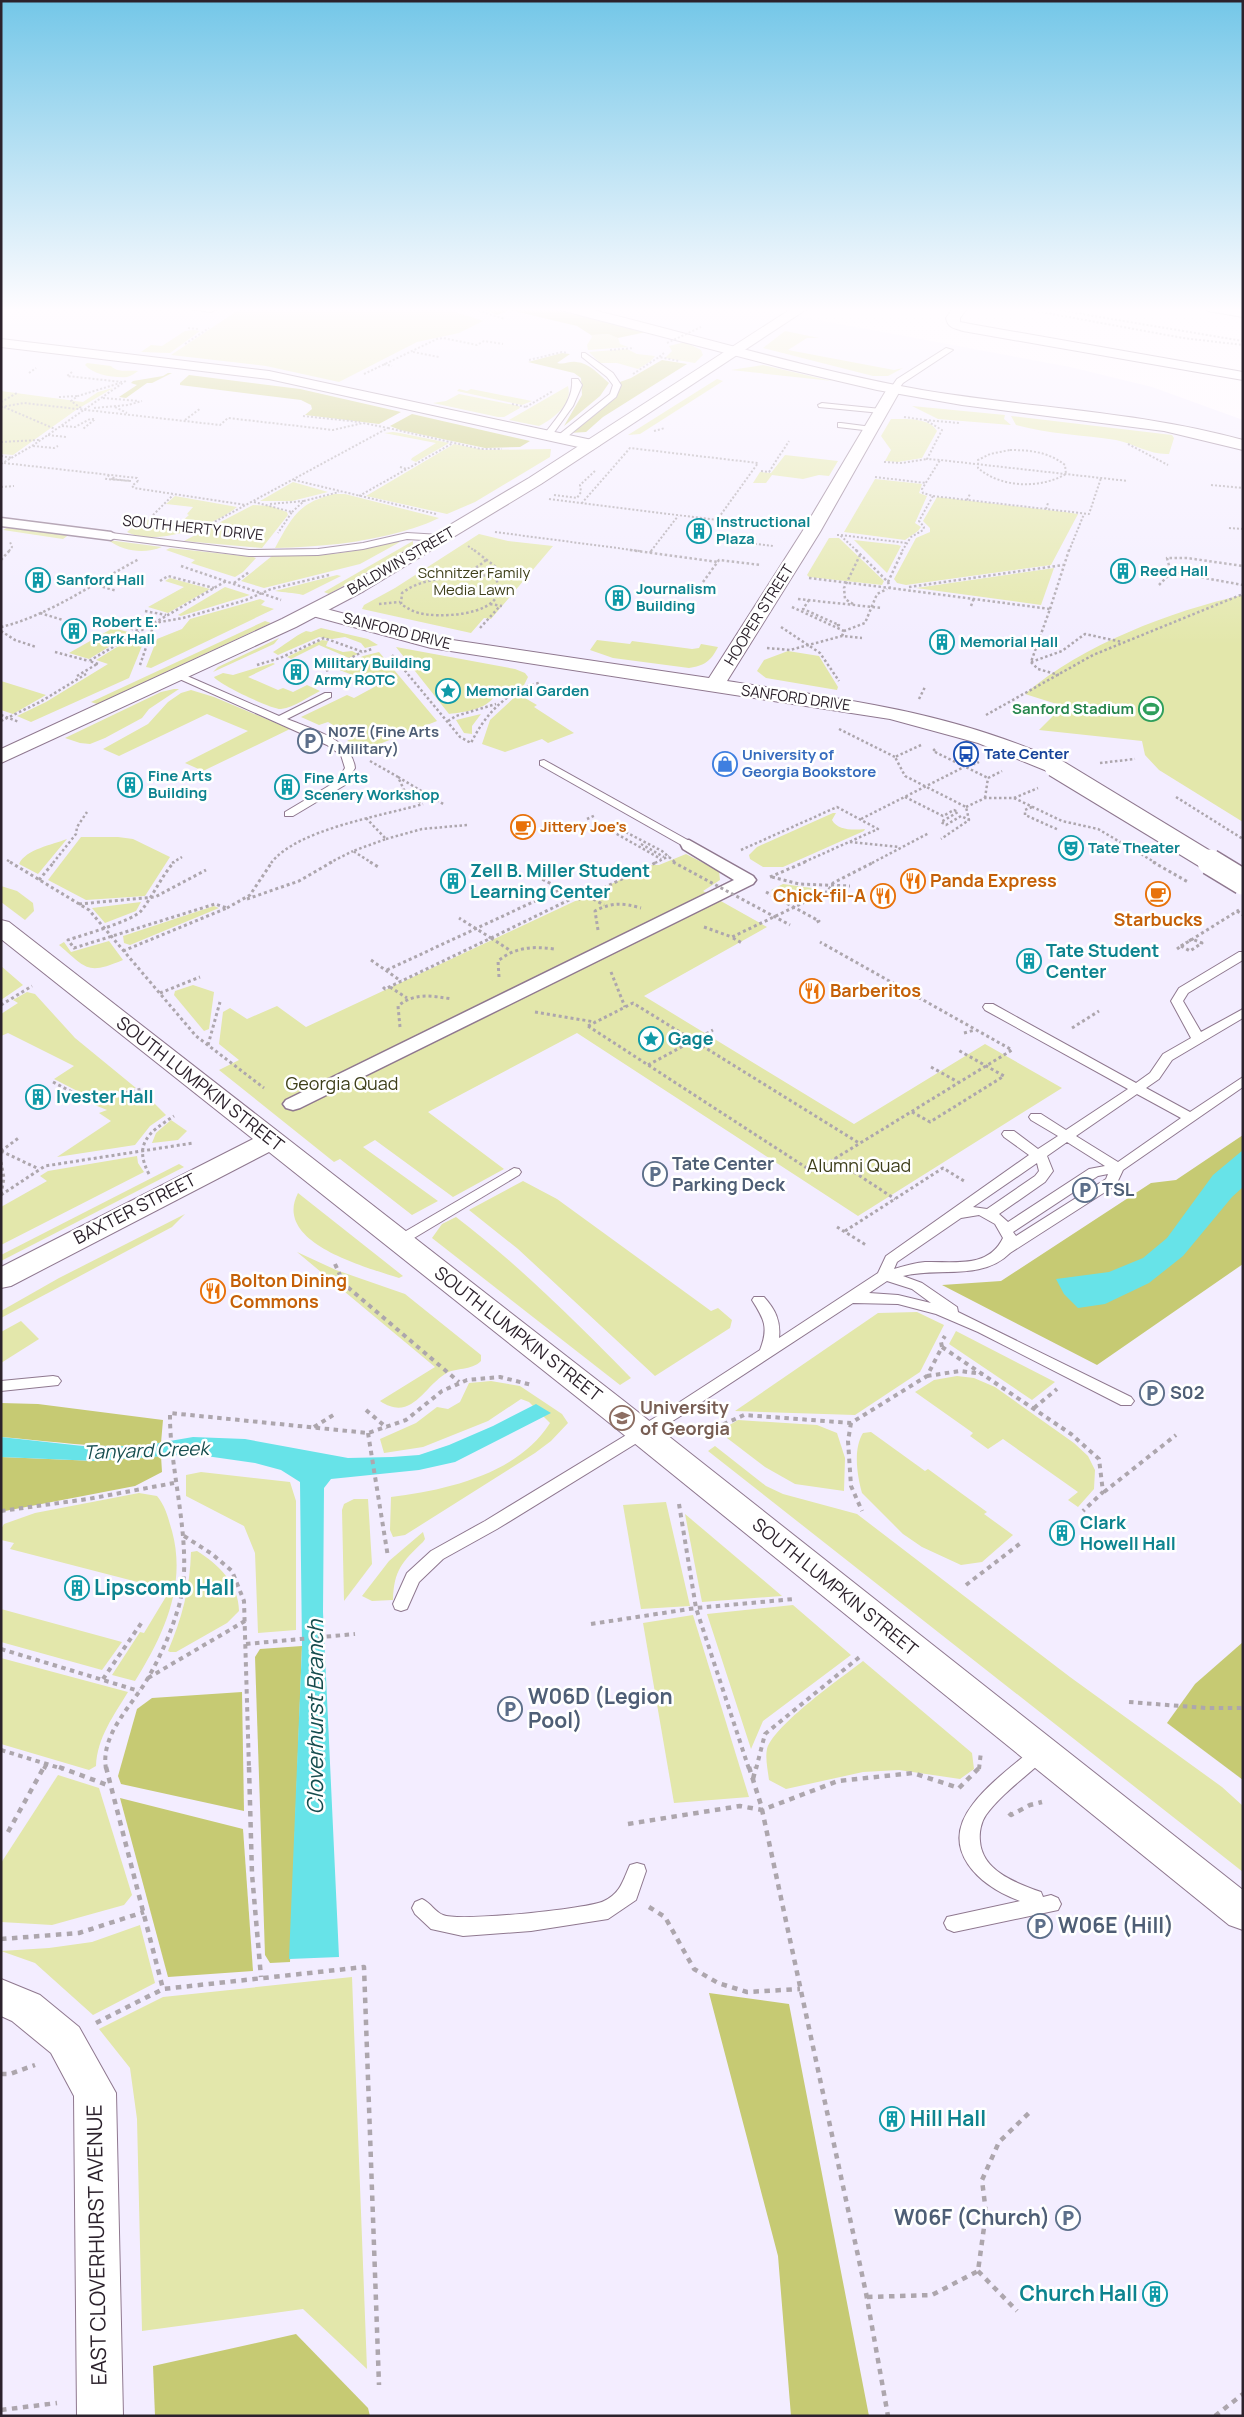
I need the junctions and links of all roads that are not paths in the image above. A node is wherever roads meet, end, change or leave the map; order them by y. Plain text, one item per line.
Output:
1 (471, 420) edge
2 (562, 420) edge
3 (578, 420) edge
4 (629, 420) edge
5 (876, 420) edge
6 (1117, 420) edge
7 (841, 425) dead end
8 (872, 428) junction
9 (553, 438) junction
10 (592, 444) junction
11 (1243, 445) edge
12 (1, 522) edge
13 (111, 536) joint
14 (441, 538) junction
15 (315, 611) junction
16 (178, 675) junction
17 (714, 686) junction
18 (328, 695) dead end
19 (280, 719) junction
20 (1, 757) edge
21 (544, 764) dead end
22 (289, 814) dead end
23 (689, 845) joint
24 (1243, 882) edge
25 (1, 927) edge
26 (1243, 955) edge
27 (989, 1007) dead end
28 (1243, 1013) edge
29 (1198, 1038) junction
30 (1243, 1081) edge
31 (1137, 1088) junction
32 (293, 1104) dead end
33 (1036, 1117) dead end
34 (1191, 1118) junction
35 (1009, 1134) dead end
36 (1066, 1136) junction
37 (270, 1141) junction
38 (1038, 1154) junction
39 (1118, 1168) junction
40 (514, 1172) dead end
41 (957, 1214) junction
42 (989, 1214) junction
43 (1006, 1230) junction
44 (399, 1241) junction
45 (1006, 1249) junction
46 (884, 1276) junction
47 (1, 1279) edge
48 (848, 1299) junction
49 (759, 1300) dead end
50 (956, 1315) junction
51 (767, 1352) junction
52 (53, 1381) dead end
53 (1, 1386) edge
54 (1126, 1400) dead end
55 (642, 1432) junction
56 (402, 1604) dead end
57 (1041, 1752) junction
58 (637, 1870) dead end
59 (422, 1908) dead end
60 (1243, 1913) edge
61 (954, 1923) dead end
62 (1, 1997) edge
63 (100, 2416) edge

1 - 9 street
2 - 9 lane
3 - 9 lane
4 - 10 street, BALDWIN STREET
5 - 8 street, HOOPER STREET
6 - 11 street
7 - 8 lane
8 - 17 street, HOOPER STREET
9 - 10 street
10 - 14 street, BALDWIN STREET
12 - 13 street, SOUTH HERTY DRIVE
13 - 14 lane, SOUTH HERTY DRIVE
14 - 15 street, BALDWIN STREET
15 - 16 street, BALDWIN STREET
15 - 17 street, SANFORD DRIVE
16 - 19 lane
16 - 20 street, BALDWIN STREET
17 - 24 street, SANFORD DRIVE, bridge
18 - 19 lane
19 - 22 lane
21 - 23 lane
23 - 32 street
25 - 37 street, SOUTH LUMPKIN STREET
26 - 29 lane
27 - 31 lane
28 - 29 lane
29 - 31 lane
30 - 34 lane
31 - 34 lane
31 - 36 lane
33 - 36 lane
34 - 39 lane
35 - 38 lane
36 - 38 lane
36 - 39 lane
37 - 44 street, SOUTH LUMPKIN STREET
37 - 47 street, BAXTER STREET
38 - 41 lane
38 - 42 lane
39 - 43 lane
39 - 45 lane
40 - 44 lane
41 - 42 lane
41 - 46 lane
42 - 43 lane
43 - 45 lane
44 - 55 street, SOUTH LUMPKIN STREET
45 - 46 lane
46 - 48 lane
46 - 50 lane
48 - 50 lane
48 - 51 lane
49 - 51 lane
50 - 54 lane
51 - 55 lane
52 - 53 lane
55 - 56 lane
55 - 57 street, SOUTH LUMPKIN STREET
57 - 60 street, SOUTH LUMPKIN STREET
57 - 61 lane
58 - 59 lane
62 - 63 street, EAST CLOVERHURST AVENUE

